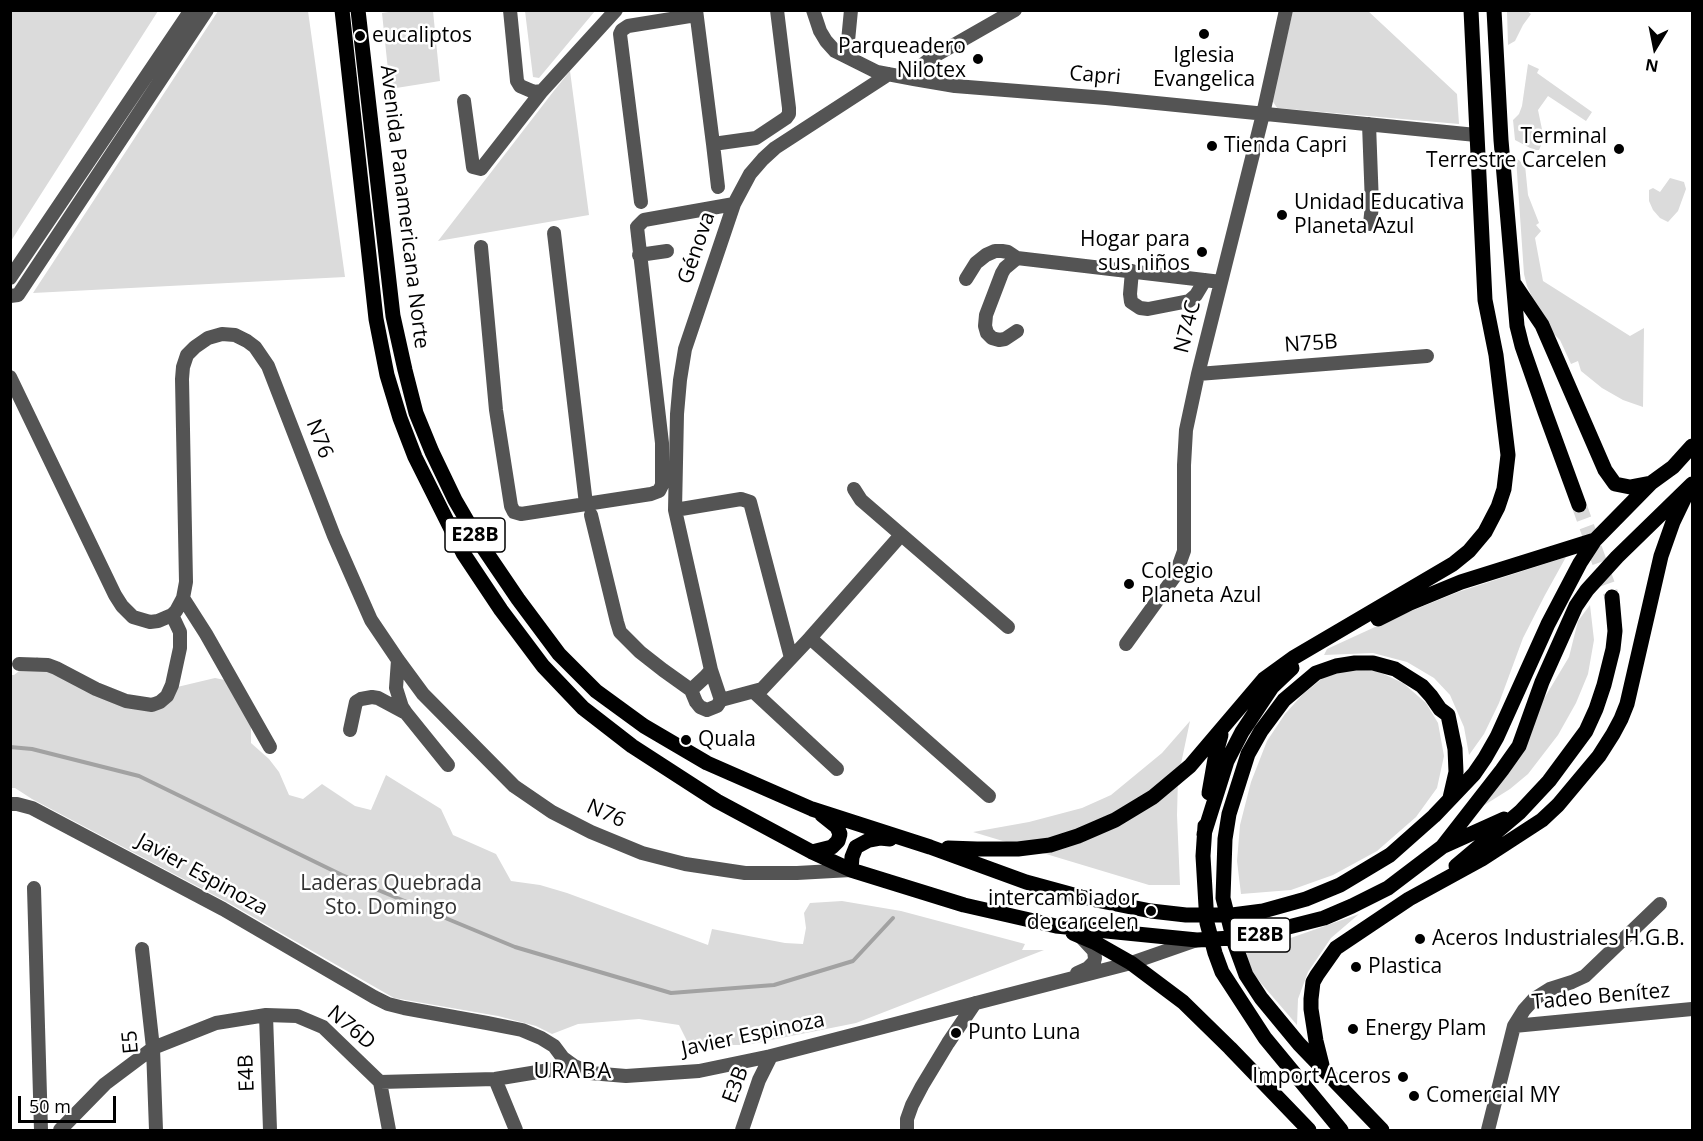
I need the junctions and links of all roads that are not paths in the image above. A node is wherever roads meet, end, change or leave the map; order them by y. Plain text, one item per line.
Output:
1 (191, 10) edge
2 (207, 10) edge
3 (342, 10) edge
4 (358, 10) edge
5 (510, 10) edge
6 (616, 10) edge
7 (777, 10) edge
8 (813, 10) edge
9 (851, 10) edge
10 (1016, 10) edge
11 (1286, 10) edge
12 (1471, 10) edge
13 (1494, 10) edge
14 (696, 13) edge
15 (656, 15) edge
16 (854, 60) junction
17 (889, 74) junction
18 (914, 79) junction
19 (542, 91) junction
20 (464, 100) dead end
21 (1263, 114) junction
22 (1369, 124) junction
23 (1476, 135) junction
24 (712, 144) junction
25 (718, 187) dead end
26 (641, 202) dead end
27 (734, 204) junction
28 (1370, 224) dead end
29 (554, 233) dead end
30 (481, 248) dead end
31 (667, 251) dead end
32 (639, 255) junction
33 (1017, 258) junction
34 (1132, 271) junction
35 (10, 278) edge
36 (966, 279) dead end
37 (1205, 280) junction
38 (1221, 282) junction
39 (1513, 282) junction
40 (10, 296) edge
41 (1017, 331) dead end
42 (1426, 356) dead end
43 (1198, 374) junction
44 (10, 377) edge
45 (1692, 446) edge
46 (1651, 483) junction
47 (1691, 486) edge
48 (854, 489) dead end
49 (1579, 505) tunnel mouth
50 (588, 509) junction
51 (675, 510) junction
52 (901, 535) junction
53 (1595, 540) junction
54 (1612, 597) tunnel mouth
55 (183, 598) junction
56 (172, 615) junction
57 (1008, 627) dead end
58 (810, 638) junction
59 (1126, 644) dead end
60 (792, 658) junction
61 (398, 660) junction
62 (19, 664) dead end
63 (711, 670) junction
64 (691, 690) junction
65 (754, 692) junction
66 (721, 700) junction
67 (406, 713) junction
68 (1223, 729) junction
69 (351, 730) dead end
70 (270, 747) dead end
71 (448, 765) dead end
72 (837, 769) dead end
73 (989, 796) dead end
74 (1450, 798) junction
75 (10, 804) edge
76 (813, 809) junction
77 (1520, 812) junction
78 (1204, 834) junction
79 (905, 840) junction
80 (930, 847) junction
81 (1442, 847) junction
82 (812, 852) junction
83 (851, 870) junction
84 (1430, 887) junction
85 (34, 888) dead end
86 (1660, 904) dead end
87 (1056, 926) junction
88 (1078, 935) junction
89 (1197, 940) junction
90 (142, 950) dead end
91 (1131, 963) junction
92 (1062, 981) junction
93 (975, 1004) junction
94 (1692, 1009) edge
95 (266, 1015) junction
96 (1514, 1026) junction
97 (153, 1048) junction
98 (771, 1056) junction
99 (574, 1066) junction
100 (1323, 1069) junction
101 (495, 1079) junction
102 (380, 1082) junction
103 (41, 1131) edge
104 (60, 1131) edge
105 (156, 1131) edge
106 (270, 1131) edge
107 (389, 1131) edge
108 (516, 1131) edge
109 (742, 1131) edge
110 (907, 1131) edge
111 (1309, 1131) edge
112 (1341, 1131) edge
113 (1382, 1131) edge
114 (1488, 1131) edge

1 - 35 street
2 - 40 street
3 - 82 main road, Avenida Panamericana Norte / E28B
4 - 76 main road, Avenida Panamericana Norte / E28B
5 - 19 street
6 - 19 street
7 - 24 street
8 - 16 street, Capri
9 - 16 street
10 - 18 street
11 - 21 street, N74C
12 - 23 main road
13 - 39 main road
14 - 15 street
14 - 24 street
15 - 26 street
16 - 17 street, Capri
17 - 18 street, Capri
17 - 27 street, Génova
18 - 21 street, Capri
19 - 20 street
21 - 22 street, Capri
21 - 38 street, N74C
22 - 23 street, Capri
22 - 28 street
23 - 68 main road
24 - 25 street
27 - 32 street
27 - 51 street, Génova
29 - 50 street
30 - 50 street
31 - 32 street
32 - 50 street
33 - 34 street
33 - 36 street
33 - 41 street
34 - 37 street
34 - 37 street
37 - 38 street
38 - 43 street, N74C
39 - 46 main road
39 - 49 main road
42 - 43 street, N75B
43 - 59 street, N74C
44 - 56 street
45 - 46 main road
46 - 53 main road
47 - 81 main road
47 - 84 main road
48 - 52 street
50 - 64 street
51 - 60 street
51 - 63 street, Génova
52 - 57 street
52 - 58 street
53 - 74 main road
53 - 78 main road
54 - 77 main road
55 - 56 street, N76
55 - 61 street, N76
55 - 70 street
56 - 62 street
58 - 60 street
58 - 73 street
60 - 65 street
61 - 67 street
61 - 83 street, N76
63 - 64 street
63 - 66 street, Génova
64 - 66 street
65 - 66 street
65 - 72 street
67 - 69 street
67 - 71 street
68 - 78 main road
68 - 80 main road
74 - 80 main road, E28B
74 - 100 main road
75 - 99 street, Javier Espinoza
76 - 79 main road, Avenida Panamericana Norte / E28B
76 - 82 main road
77 - 81 main road
77 - 84 main road
78 - 112 main road
79 - 80 main road, E28B
79 - 83 main road
81 - 89 main road, E28B
82 - 83 main road, Avenida Panamericana Norte / E28B
83 - 87 main road, E28B
84 - 100 main road
85 - 103 street
86 - 96 street
87 - 88 main road
87 - 89 main road, E28B
88 - 91 main road
88 - 92 street
89 - 91 street, Javier Espinoza
90 - 97 street, E5
91 - 92 street, Javier Espinoza
91 - 111 main road
92 - 93 street, Javier Espinoza
93 - 98 street, Javier Espinoza
93 - 110 street
94 - 96 street, Tadeo Benítez
95 - 97 street, N76D
95 - 102 street, N76D
95 - 106 street, E4B
96 - 114 street
97 - 104 street, N76D
97 - 105 street, E5
98 - 99 street, Javier Espinoza
98 - 109 street, E3B
99 - 101 street
100 - 113 main road
101 - 102 street
101 - 108 street
102 - 107 street

